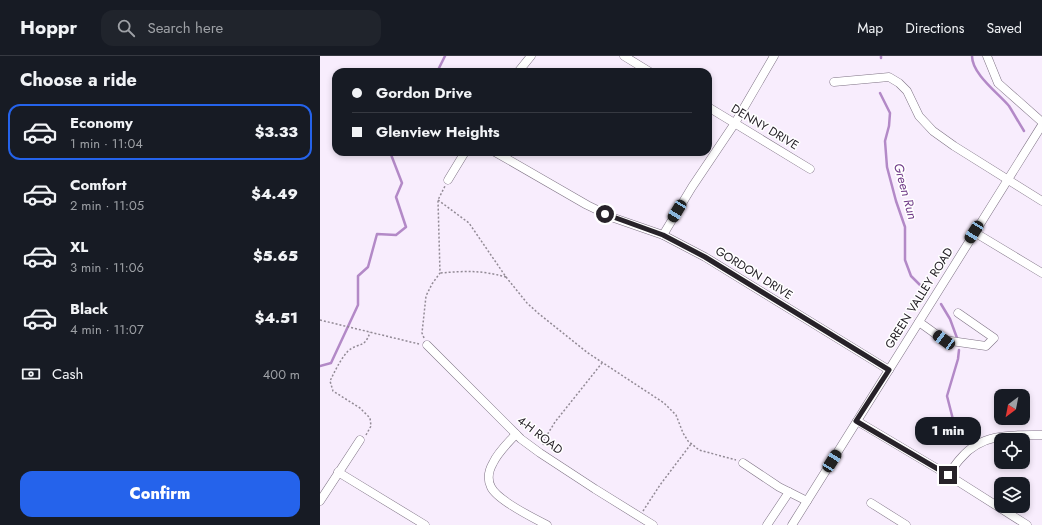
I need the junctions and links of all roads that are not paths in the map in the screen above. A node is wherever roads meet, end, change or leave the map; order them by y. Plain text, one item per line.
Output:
1 (531, 56) edge
2 (624, 56) edge
3 (774, 56) edge
4 (987, 56) edge
5 (521, 68) edge
6 (636, 68) edge
7 (834, 82) dead end
8 (712, 109) edge
9 (735, 123) junction
10 (1042, 125) edge
11 (463, 156) edge
12 (502, 156) edge
13 (810, 169) dead end
14 (448, 180) road end
15 (1008, 180) junction
16 (1042, 201) edge
17 (974, 232) junction
18 (663, 235) junction
19 (1042, 273) edge
20 (958, 313) dead end
21 (918, 322) junction
22 (427, 345) road end
23 (889, 370) junction
24 (856, 421) junction
25 (516, 434) junction
26 (1042, 435) edge
27 (360, 440) road end
28 (743, 463) road end
29 (338, 472) junction
30 (948, 475) junction
31 (789, 492) junction
32 (320, 501) edge
33 (807, 501) junction
34 (871, 503) dead end
35 (648, 523) edge
36 (425, 525) edge
37 (547, 525) edge
38 (767, 525) edge
39 (792, 525) edge
40 (906, 525) edge
41 (1027, 525) edge

1 - 5 street
2 - 6 street
3 - 9 street
4 - 10 street
7 - 15 street
8 - 9 street, DENNY DRIVE
9 - 13 street, DENNY DRIVE
9 - 18 street
10 - 15 street, GREEN VALLEY ROAD
11 - 14 street
12 - 18 street, GORDON DRIVE
15 - 16 street
15 - 17 street, GREEN VALLEY ROAD
17 - 19 street
17 - 21 street, GREEN VALLEY ROAD
18 - 23 street, GORDON DRIVE
20 - 21 street
21 - 23 street, GREEN VALLEY ROAD
22 - 25 street, 4-H ROAD
23 - 24 street, GREEN VALLEY ROAD
24 - 30 street
24 - 33 street, GREEN VALLEY ROAD
25 - 35 street, 4-H ROAD
25 - 37 street
26 - 30 street
27 - 29 street
28 - 31 street
29 - 32 street
29 - 36 street
30 - 41 street
31 - 33 street
31 - 38 street
33 - 39 street, GREEN VALLEY ROAD
34 - 40 street

